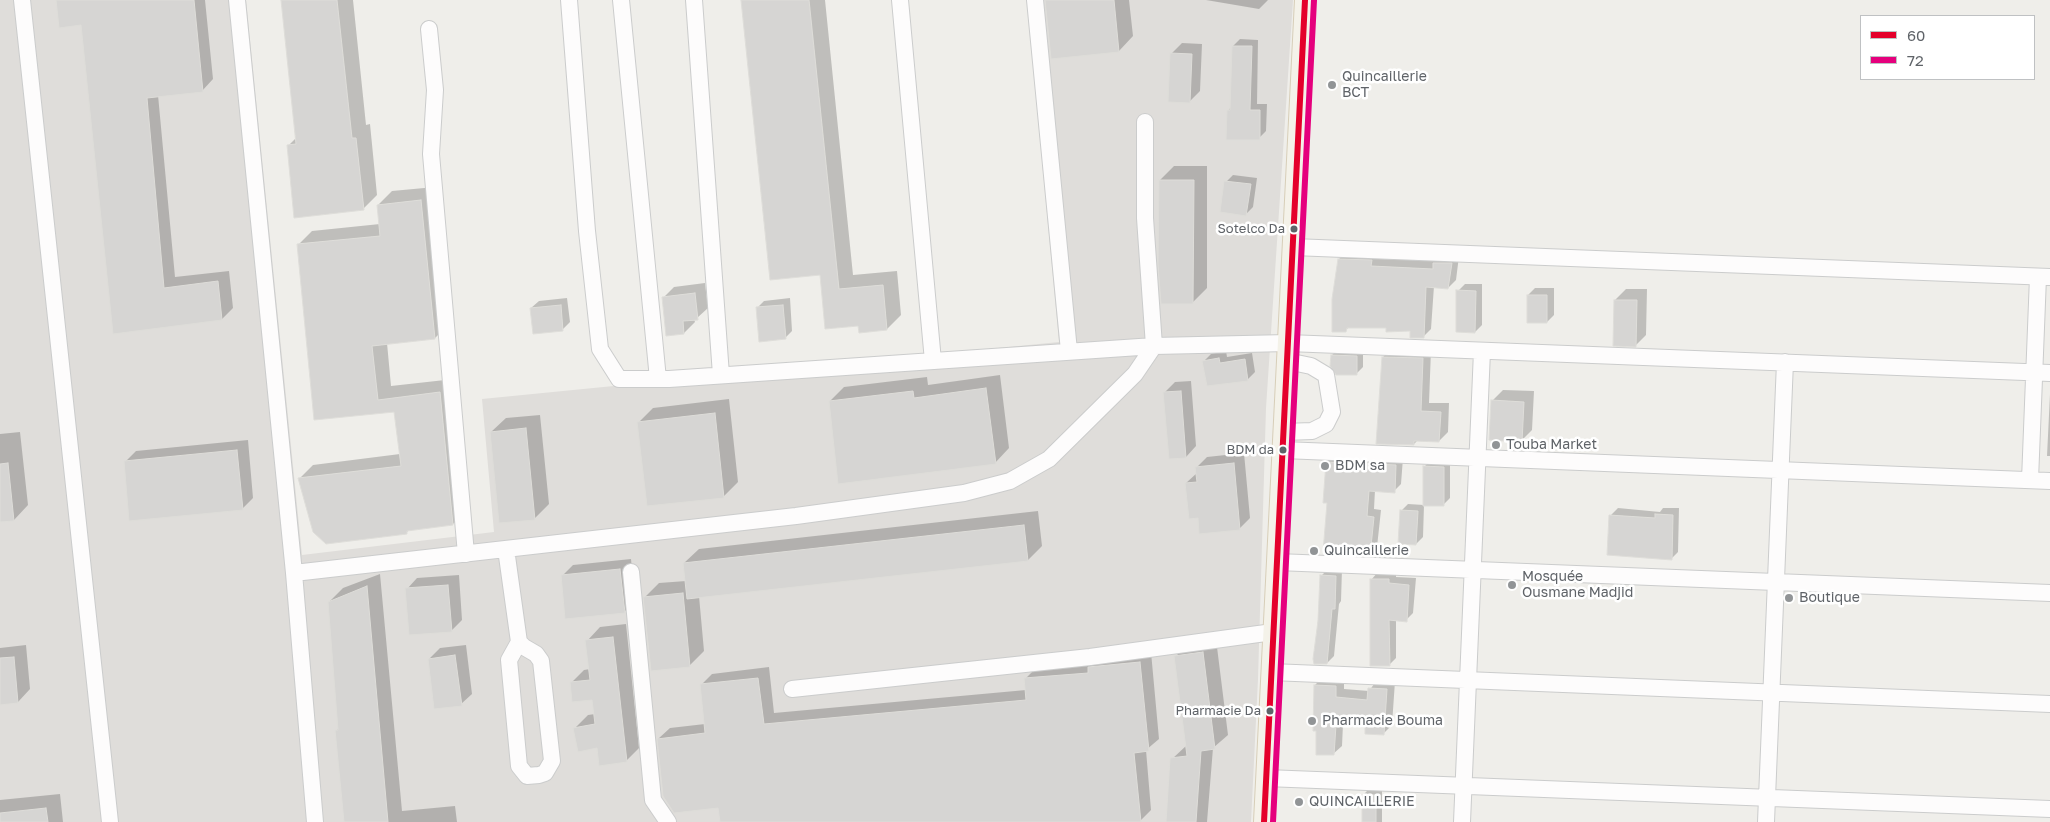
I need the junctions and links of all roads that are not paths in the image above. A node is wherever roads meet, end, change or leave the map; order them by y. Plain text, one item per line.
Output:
1 (22, 0) edge
2 (237, 0) edge
3 (569, 0) edge
4 (621, 0) edge
5 (694, 0) edge
6 (900, 0) edge
7 (1035, 0) edge
8 (1305, 0) edge
9 (429, 28) dead end
10 (1145, 122) dead end
11 (1293, 247) junction
12 (2044, 277) edge
13 (1154, 346) junction
14 (1070, 351) junction
15 (1482, 351) junction
16 (1288, 352) junction
17 (933, 361) junction
18 (1786, 362) junction
19 (2042, 372) edge
20 (721, 375) junction
21 (658, 379) junction
22 (1283, 441) junction
23 (1477, 458) junction
24 (1781, 470) junction
25 (2030, 480) junction
26 (2050, 481) edge
27 (506, 549) junction
28 (466, 554) junction
29 (1277, 562) junction
30 (1472, 570) junction
31 (630, 572) dead end
32 (294, 573) junction
33 (1776, 582) junction
34 (2050, 593) edge
35 (1273, 632) junction
36 (519, 642) junction
37 (1271, 672) junction
38 (1468, 680) junction
39 (792, 689) dead end
40 (1772, 692) junction
41 (2050, 704) edge
42 (1266, 778) junction
43 (1463, 786) junction
44 (1767, 798) junction
45 (2050, 809) edge
46 (110, 822) edge
47 (315, 822) edge
48 (668, 822) edge
49 (1264, 822) edge
50 (1462, 822) edge
51 (1766, 822) edge

1 - 46 street
2 - 32 street
3 - 21 street
4 - 21 street
5 - 20 street
6 - 17 street
7 - 14 street
8 - 11 main road
9 - 28 street
10 - 13 street
11 - 12 street
11 - 16 main road
12 - 19 street
13 - 14 street
13 - 16 street
13 - 27 street
14 - 17 street
15 - 16 street
15 - 18 street
15 - 23 street
16 - 22 main road
16 - 22 street
17 - 20 street
18 - 19 street
18 - 24 street
19 - 25 street
20 - 21 street
22 - 23 street
22 - 29 main road
23 - 24 street
23 - 30 street
24 - 25 street
24 - 33 street
25 - 26 street
27 - 28 street
27 - 36 street
28 - 32 street
29 - 30 street
29 - 35 main road
30 - 33 street
30 - 38 street
31 - 48 street
32 - 47 street
33 - 34 street
33 - 40 street
35 - 37 main road
35 - 39 street
36 - 36 street
37 - 38 street
37 - 42 main road
38 - 40 street
38 - 43 street
40 - 41 street
40 - 44 street
42 - 43 street
42 - 49 main road
43 - 44 street
43 - 50 street
44 - 45 street
44 - 51 street

